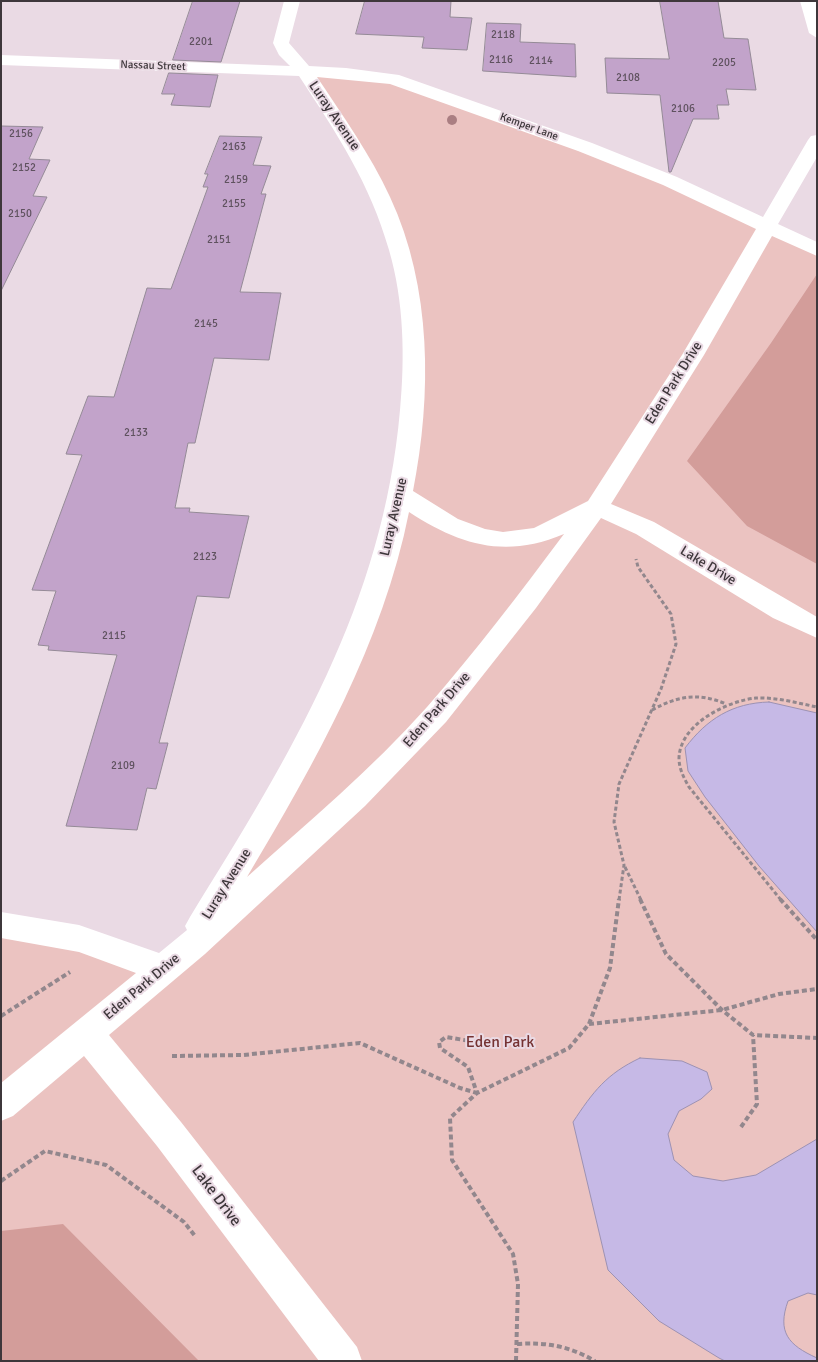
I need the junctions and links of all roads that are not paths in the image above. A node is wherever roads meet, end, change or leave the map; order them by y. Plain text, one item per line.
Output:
1 (292, 1) edge
2 (808, 1) edge
3 (817, 33) edge
4 (1, 60) edge
5 (304, 71) junction
6 (817, 140) edge
7 (817, 250) edge
8 (400, 494) junction
9 (596, 507) junction
10 (817, 629) edge
11 (1, 925) edge
12 (194, 944) junction
13 (161, 971) junction
14 (86, 1033) junction
15 (1, 1105) edge
16 (344, 1361) edge

1 - 5 street
2 - 3 street
4 - 5 street, Nassau Street
5 - 7 street, Kemper Lane
5 - 8 street, Luray Avenue
6 - 9 street, Eden Park Drive
8 - 9 street
8 - 12 street, Luray Avenue
9 - 10 street, Lake Drive
9 - 12 street, Eden Park Drive
11 - 13 street
12 - 13 street, Eden Park Drive
13 - 14 street, Eden Park Drive
14 - 15 street, Eden Park Drive
14 - 16 street, Lake Drive

